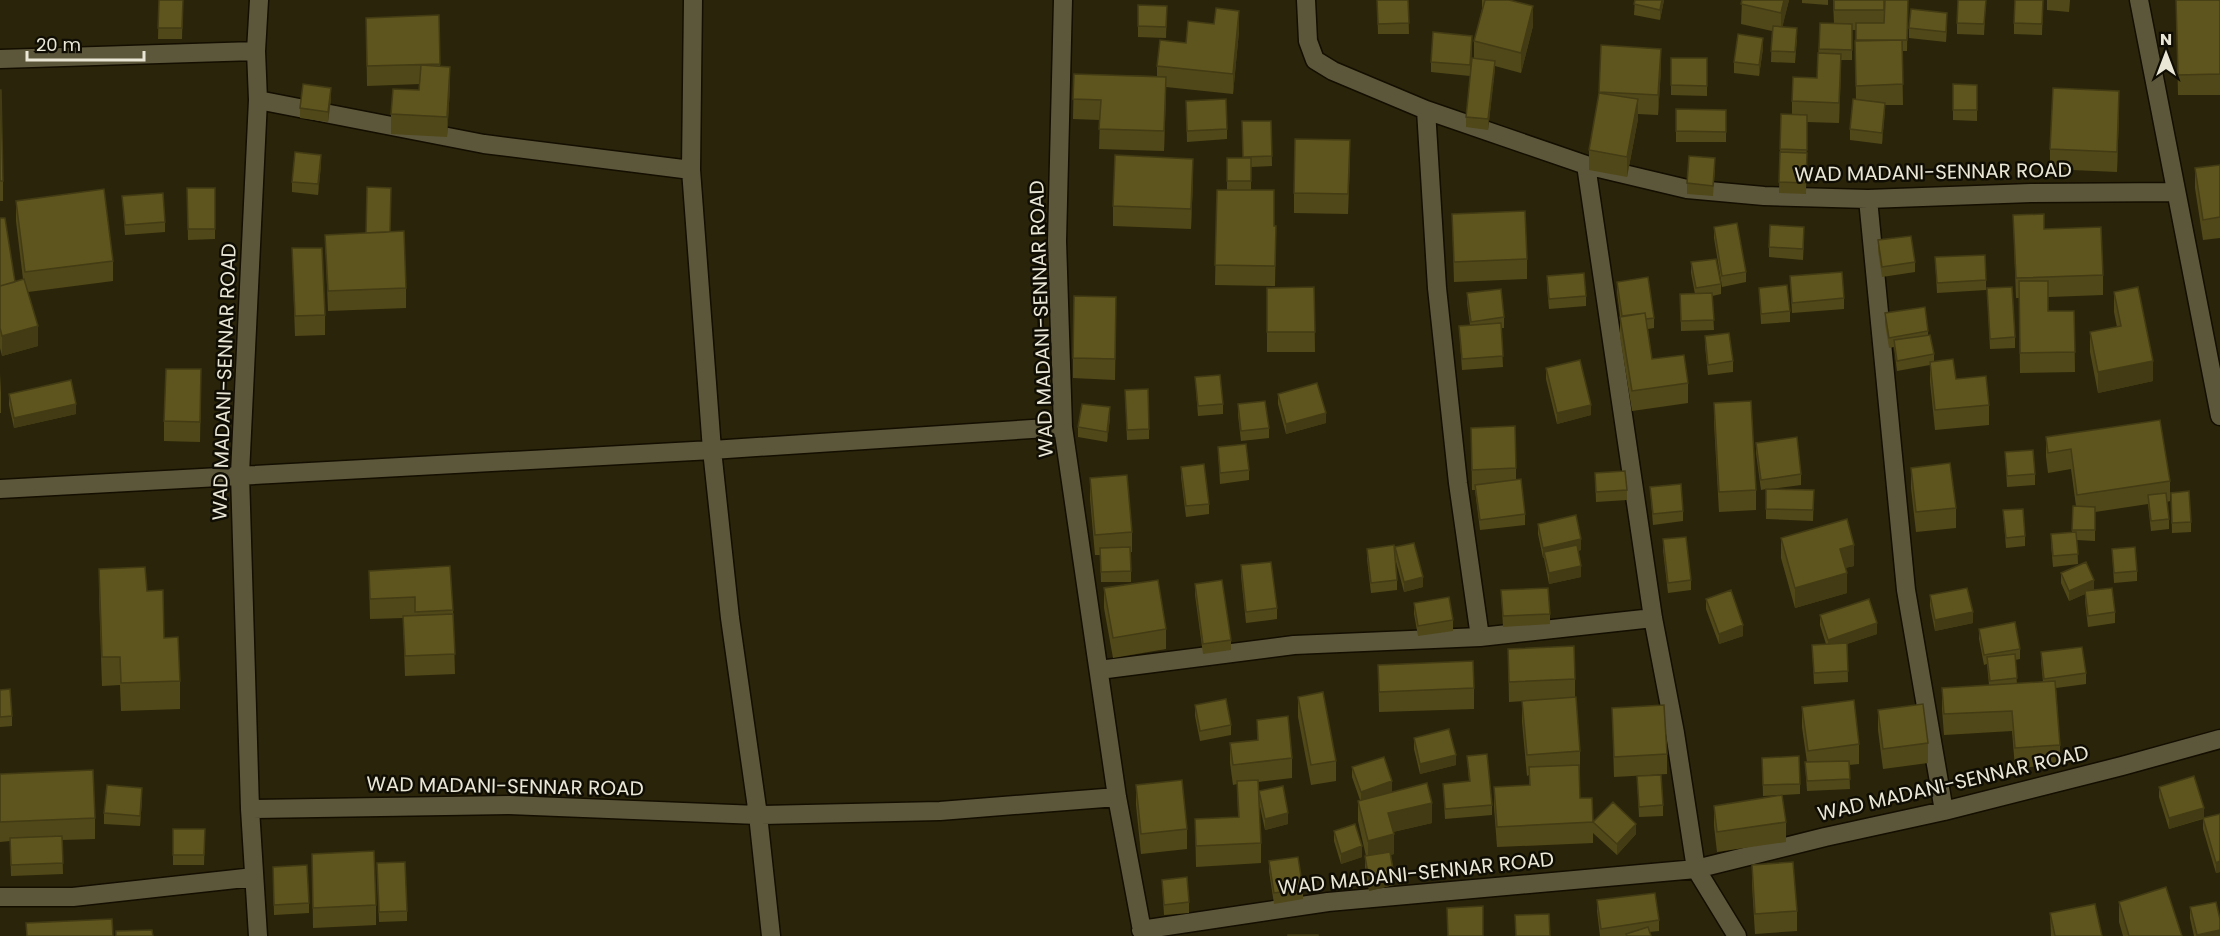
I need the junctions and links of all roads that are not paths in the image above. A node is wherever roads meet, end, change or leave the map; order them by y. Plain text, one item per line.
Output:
1 (259, 0) edge
2 (693, 0) edge
3 (1063, 0) edge
4 (1306, 0) edge
5 (2139, 0) edge
6 (256, 51) junction
7 (0, 59) edge
8 (258, 100) junction
9 (1426, 110) junction
10 (1586, 165) junction
11 (691, 170) junction
12 (2176, 192) junction
13 (1868, 200) junction
14 (2220, 416) edge
15 (1063, 427) junction
16 (712, 450) junction
17 (240, 474) junction
18 (0, 489) edge
19 (1653, 618) junction
20 (1480, 637) junction
21 (1099, 670) junction
22 (2220, 739) edge
23 (1116, 797) junction
24 (250, 809) junction
25 (1944, 811) junction
26 (758, 815) junction
27 (1696, 869) junction
28 (254, 877) junction
29 (0, 897) edge
30 (1142, 933) edge
31 (258, 936) edge
32 (771, 936) edge
33 (1737, 936) edge

1 - 6 street, WAD MADANI-SENNAR ROAD
2 - 11 street
3 - 15 street, WAD MADANI-SENNAR ROAD
4 - 9 street, WAD MADANI-SENNAR ROAD
5 - 12 street
6 - 7 street
6 - 8 street, WAD MADANI-SENNAR ROAD
8 - 11 street
8 - 17 street, WAD MADANI-SENNAR ROAD
9 - 10 street, WAD MADANI-SENNAR ROAD
9 - 20 street
10 - 13 street, WAD MADANI-SENNAR ROAD
10 - 19 street
11 - 16 street
12 - 13 street, WAD MADANI-SENNAR ROAD
12 - 14 street
13 - 25 street
15 - 16 street
15 - 21 street, WAD MADANI-SENNAR ROAD
16 - 17 street
16 - 26 street
17 - 18 street
17 - 24 street, WAD MADANI-SENNAR ROAD
19 - 20 street
19 - 27 street
20 - 21 street
21 - 23 street, WAD MADANI-SENNAR ROAD
22 - 25 street, WAD MADANI-SENNAR ROAD
23 - 26 street, WAD MADANI-SENNAR ROAD
23 - 30 street, WAD MADANI-SENNAR ROAD
24 - 26 street, WAD MADANI-SENNAR ROAD
24 - 28 street, WAD MADANI-SENNAR ROAD
25 - 27 street, WAD MADANI-SENNAR ROAD
26 - 32 street
27 - 30 street, WAD MADANI-SENNAR ROAD
27 - 33 street
28 - 29 street
28 - 31 street, WAD MADANI-SENNAR ROAD

